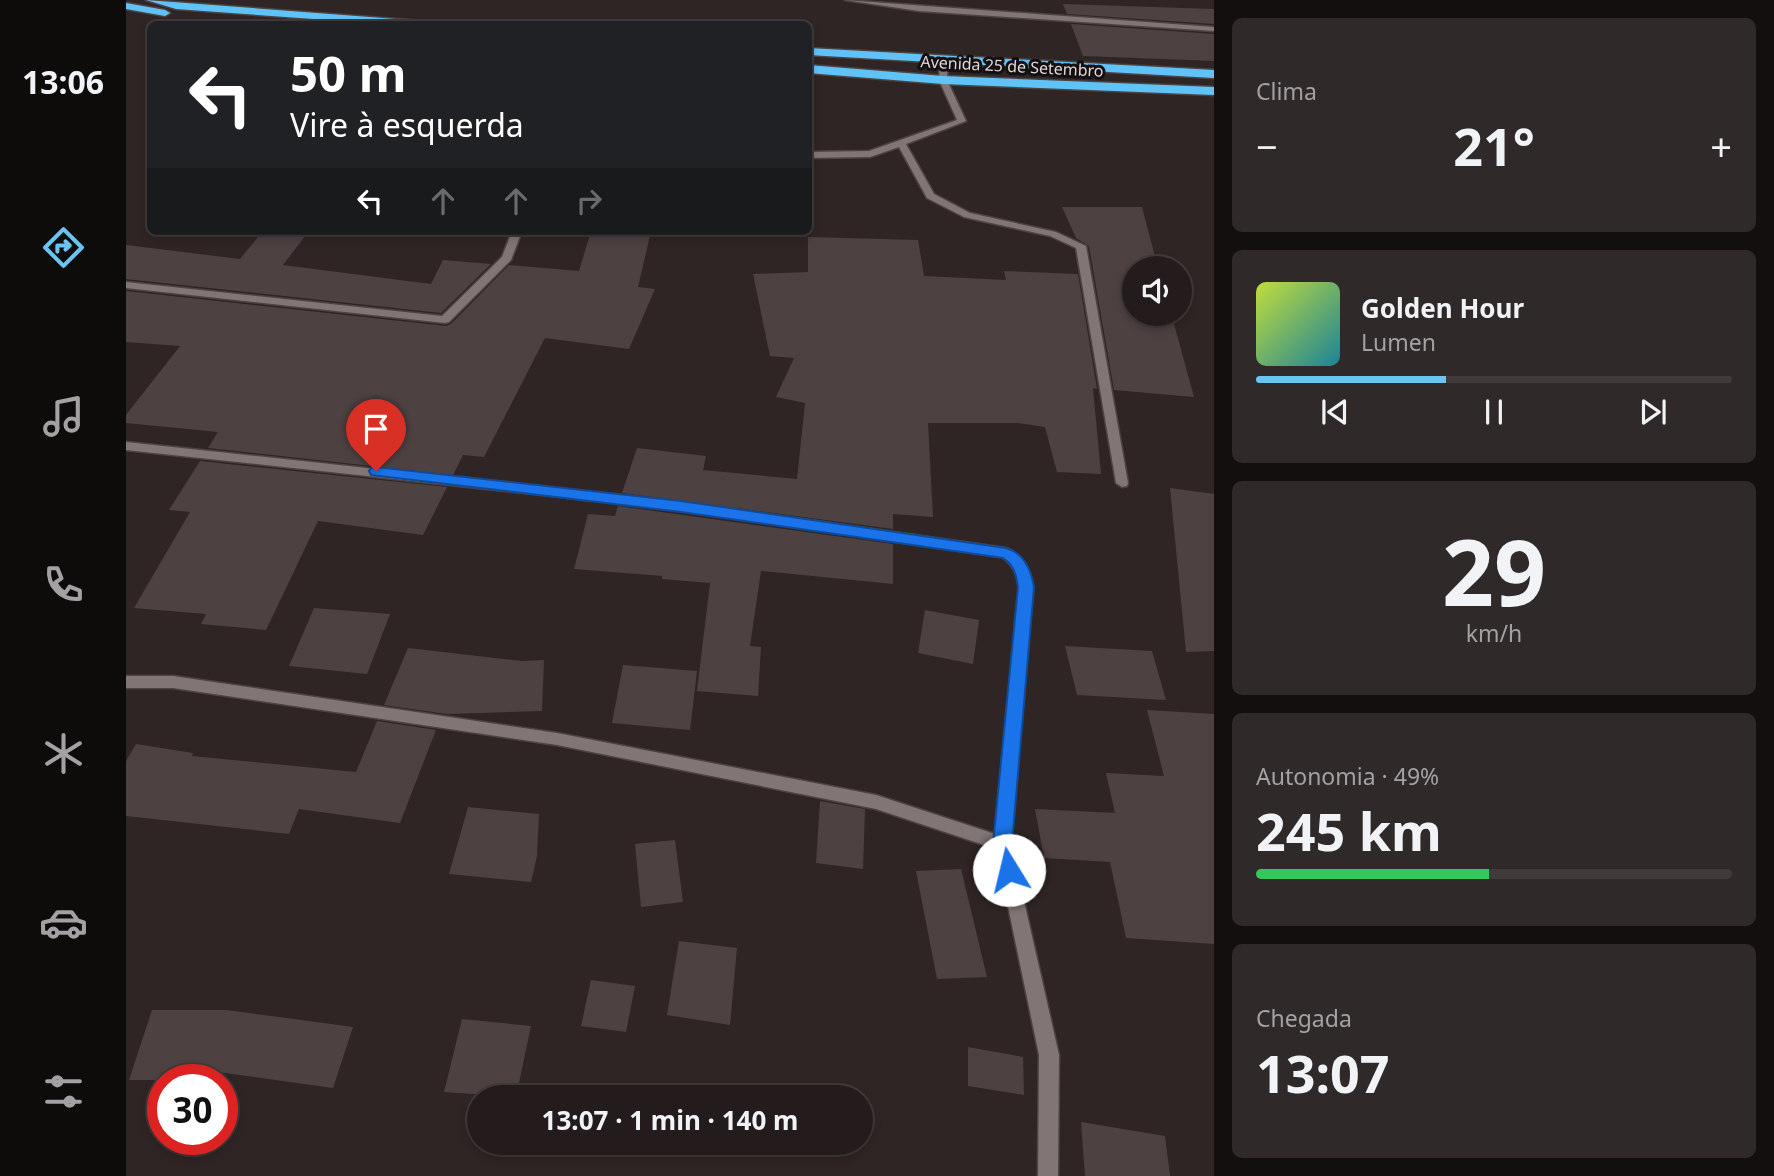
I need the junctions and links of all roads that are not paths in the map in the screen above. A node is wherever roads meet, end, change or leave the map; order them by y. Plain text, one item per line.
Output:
1 (151, 0) edge
2 (849, 0) edge
3 (126, 6) edge
4 (219, 21) edge
5 (381, 21) edge
6 (1214, 29) edge
7 (812, 51) edge
8 (944, 60) junction
9 (812, 69) edge
10 (1214, 74) edge
11 (943, 80) junction
12 (1214, 91) edge
13 (902, 144) junction
14 (812, 155) edge
15 (515, 235) edge
16 (126, 285) edge
17 (126, 446) edge
18 (1122, 484) dead end
19 (126, 682) edge
20 (1003, 844) junction
21 (1048, 1176) edge

1 - 5 highway
2 - 6 street
3 - 4 highway
7 - 8 highway, Avenida 25 de Setembro
8 - 10 highway, Avenida 25 de Setembro
8 - 11 street
9 - 11 highway, Avenida 25 de Setembro
11 - 12 highway, Avenida 25 de Setembro
11 - 13 street
13 - 14 street
13 - 18 street
15 - 16 street
17 - 20 street
19 - 20 street
20 - 21 street

